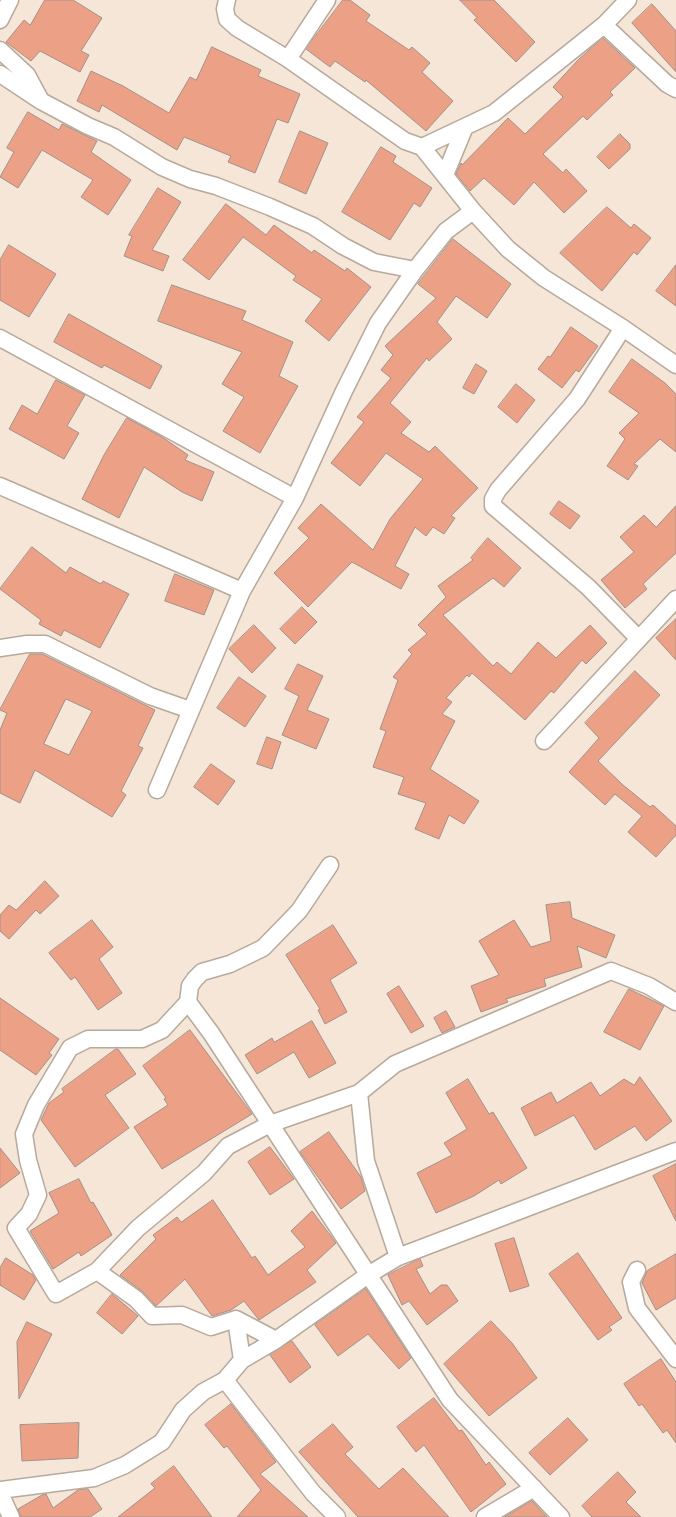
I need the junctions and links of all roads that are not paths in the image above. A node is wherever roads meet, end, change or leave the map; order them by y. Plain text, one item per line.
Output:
1 (10, 0) edge
2 (227, 0) edge
3 (327, 0) edge
4 (628, 0) edge
5 (0, 20) edge
6 (604, 25) junction
7 (0, 50) edge
8 (288, 59) junction
9 (0, 74) edge
10 (676, 89) edge
11 (41, 101) junction
12 (464, 129) junction
13 (422, 147) junction
14 (445, 175) junction
15 (473, 211) junction
16 (415, 270) junction
17 (623, 328) junction
18 (0, 338) edge
19 (676, 365) edge
20 (0, 486) edge
21 (295, 498) junction
22 (242, 591) junction
23 (676, 599) edge
24 (638, 638) junction
25 (0, 648) edge
26 (190, 710) junction
27 (544, 741) dead end
28 (157, 790) dead end
29 (330, 865) dead end
30 (188, 1002) junction
31 (676, 1002) edge
32 (359, 1093) junction
33 (270, 1124) junction
34 (676, 1151) edge
35 (398, 1257) junction
36 (637, 1270) dead end
37 (97, 1271) junction
38 (368, 1275) junction
39 (236, 1319) junction
40 (276, 1340) junction
41 (676, 1359) edge
42 (242, 1360) junction
43 (224, 1380) junction
44 (534, 1488) junction
45 (0, 1491) edge
46 (11, 1517) edge
47 (337, 1517) edge
48 (485, 1517) edge
49 (560, 1517) edge

1 - 5 street
2 - 8 street
3 - 8 street
4 - 6 street
6 - 10 street
6 - 12 street
7 - 11 street
8 - 13 street
9 - 11 street
11 - 16 street
12 - 13 street
12 - 14 street
13 - 14 street
14 - 15 street
15 - 16 street
15 - 17 street
16 - 21 street
17 - 19 street
17 - 24 street
18 - 21 street
20 - 22 street
21 - 22 street
22 - 26 street
23 - 24 street
24 - 27 street
25 - 26 street
26 - 28 street
29 - 30 street
30 - 33 street
30 - 37 street
31 - 32 street
32 - 33 street
32 - 35 street
33 - 37 street
33 - 38 street
34 - 35 street
35 - 38 street
36 - 41 street
37 - 39 street
38 - 40 street
38 - 44 street
39 - 40 street
39 - 42 street
40 - 42 street
42 - 43 street
43 - 45 street
43 - 47 street
44 - 48 street
44 - 49 street
45 - 46 street

